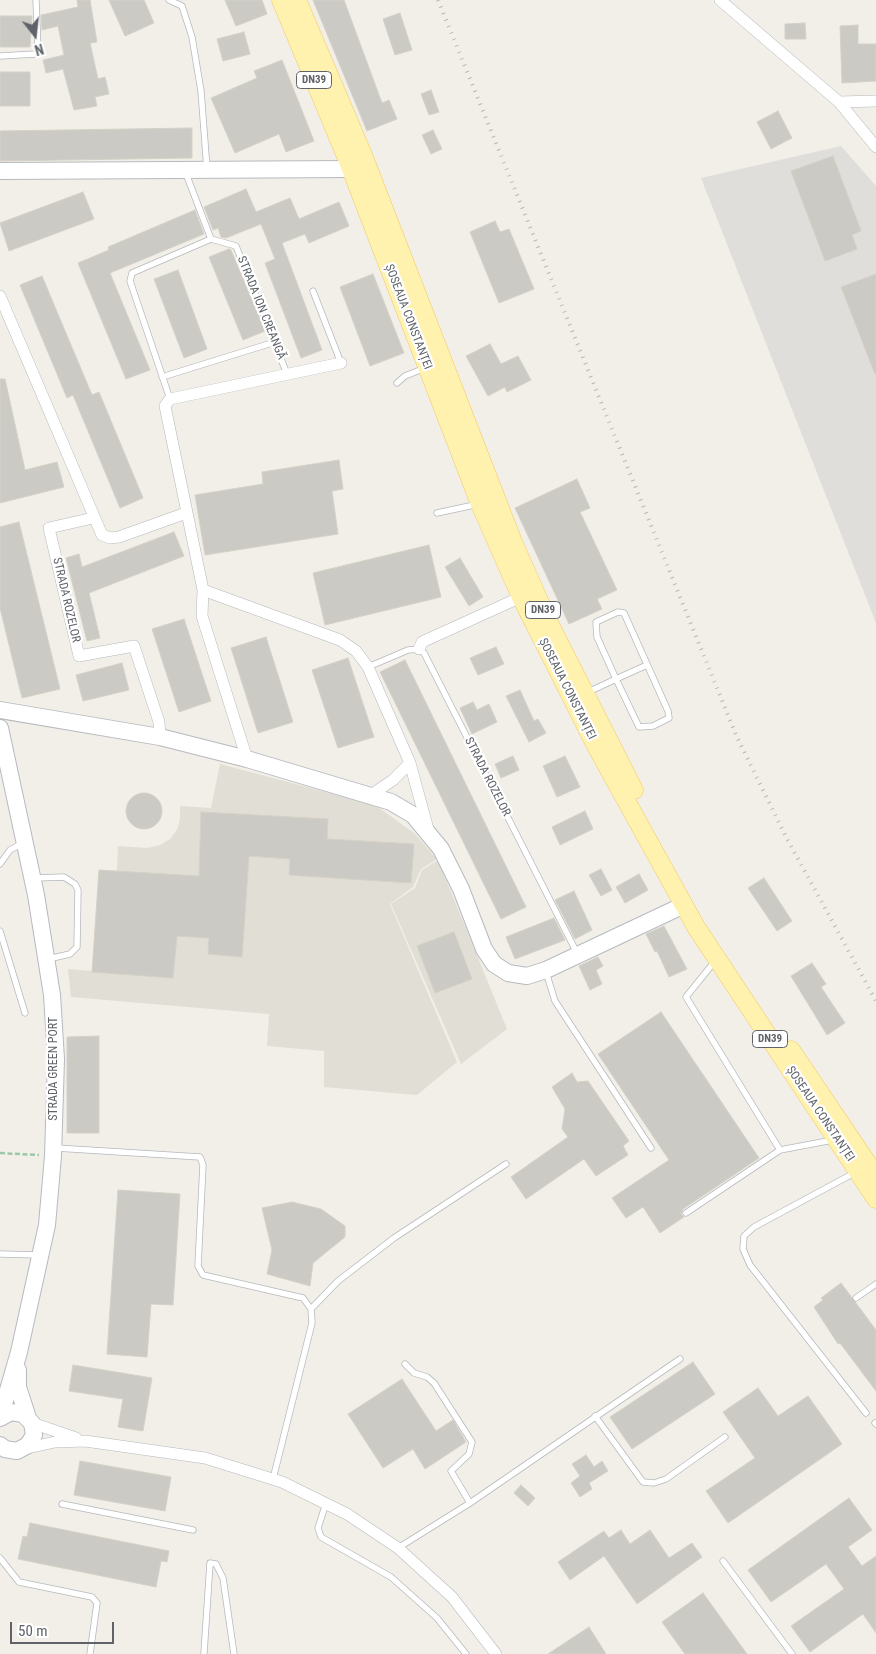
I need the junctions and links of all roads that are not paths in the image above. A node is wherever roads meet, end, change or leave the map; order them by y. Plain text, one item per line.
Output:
1 (36, 0) edge
2 (169, 0) edge
3 (281, 0) edge
4 (297, 0) edge
5 (720, 0) edge
6 (0, 56) edge
7 (839, 102) junction
8 (876, 102) edge
9 (876, 147) edge
10 (207, 169) junction
11 (350, 169) junction
12 (184, 170) junction
13 (0, 171) edge
14 (211, 239) junction
15 (313, 291) dead end
16 (0, 296) edge
17 (275, 342) junction
18 (341, 363) joint
19 (427, 368) junction
20 (287, 374) junction
21 (162, 376) junction
22 (397, 383) dead end
23 (168, 402) junction
24 (480, 504) junction
25 (186, 513) junction
26 (437, 513) dead end
27 (93, 518) junction
28 (203, 590) junction
29 (521, 597) junction
30 (419, 649) junction
31 (647, 665) junction
32 (368, 667) junction
33 (616, 679) junction
34 (585, 694) junction
35 (0, 710) edge
36 (0, 728) edge
37 (160, 737) junction
38 (247, 759) junction
39 (410, 763) junction
40 (371, 796) junction
41 (429, 834) junction
42 (25, 842) junction
43 (0, 864) edge
44 (33, 878) junction
45 (684, 905) junction
46 (0, 931) edge
47 (578, 955) junction
48 (47, 959) junction
49 (716, 959) junction
50 (546, 970) junction
51 (25, 1014) dead end
52 (835, 1139) junction
53 (651, 1148) dead end
54 (780, 1150) junction
55 (53, 1152) junction
56 (506, 1164) dead end
57 (867, 1170) edge
58 (876, 1199) edge
59 (686, 1213) dead end
60 (0, 1254) edge
61 (41, 1255) junction
62 (876, 1284) edge
63 (856, 1298) dead end
64 (311, 1309) junction
65 (19, 1352) junction
66 (680, 1359) dead end
67 (405, 1364) dead end
68 (866, 1413) dead end
69 (595, 1416) junction
70 (0, 1418) edge
71 (30, 1420) junction
72 (725, 1437) dead end
73 (85, 1441) junction
74 (0, 1445) edge
75 (23, 1449) junction
76 (273, 1479) junction
77 (326, 1503) junction
78 (470, 1503) junction
79 (62, 1504) dead end
80 (194, 1530) dead end
81 (398, 1548) junction
82 (0, 1558) edge
83 (723, 1561) dead end
84 (204, 1653) edge
85 (90, 1654) edge
86 (234, 1654) edge
87 (466, 1654) edge
88 (496, 1654) edge
89 (792, 1654) edge

1 - 6 lane
2 - 10 lane
3 - 11 main road, ȘOSEAUA CONSTANȚEI / DN39
4 - 34 main road, ȘOSEAUA CONSTANȚEI / DN39
5 - 7 street
7 - 8 street
7 - 9 street
10 - 11 street
10 - 12 street
11 - 19 main road, ȘOSEAUA CONSTANȚEI / DN39
12 - 13 street
12 - 14 lane
14 - 17 lane, STRADA ION CREANGĂ
14 - 21 lane
15 - 18 lane
16 - 27 street
17 - 20 lane, STRADA ION CREANGĂ
17 - 21 lane
18 - 20 street
19 - 22 lane
19 - 24 main road, ȘOSEAUA CONSTANȚEI / DN39
20 - 23 street
21 - 23 lane
23 - 25 street
24 - 26 lane
24 - 29 main road, ȘOSEAUA CONSTANȚEI / DN39
25 - 27 street
25 - 28 street
27 - 37 street, STRADA ROZELOR
28 - 32 street
28 - 38 street
29 - 30 street
29 - 45 main road, ȘOSEAUA CONSTANȚEI / DN39
30 - 32 lane
30 - 47 lane, STRADA ROZELOR
31 - 33 lane
31 - 33 lane
31 - 33 lane
32 - 39 street
33 - 34 lane
34 - 57 main road, ȘOSEAUA CONSTANȚEI / DN39
35 - 37 street
36 - 42 street, STRADA GREEN PORT
37 - 38 street
38 - 40 street
39 - 40 street
39 - 41 street
40 - 41 street
41 - 50 street
42 - 43 lane
42 - 44 street, STRADA GREEN PORT
44 - 48 street, STRADA GREEN PORT
44 - 48 lane
45 - 47 street
45 - 49 main road, ȘOSEAUA CONSTANȚEI / DN39
46 - 51 lane
47 - 50 street
48 - 55 street, STRADA GREEN PORT
49 - 52 main road, ȘOSEAUA CONSTANȚEI / DN39
49 - 54 lane
50 - 53 lane
52 - 54 lane
52 - 57 main road, ȘOSEAUA CONSTANȚEI / DN39
54 - 59 lane
55 - 61 street, STRADA GREEN PORT
55 - 64 lane
56 - 64 lane
57 - 58 main road, ȘOSEAUA CONSTANȚEI / DN39
57 - 68 lane
60 - 61 lane
61 - 65 street, STRADA GREEN PORT
62 - 63 lane
64 - 76 lane
65 - 70 street, STRADA GREEN PORT
65 - 71 street, STRADA GREEN PORT
66 - 69 lane
67 - 78 lane
69 - 72 lane
69 - 78 lane
70 - 71 street
71 - 73 street
71 - 75 street
73 - 75 street
73 - 76 street
74 - 75 street
76 - 77 street
77 - 81 street
77 - 87 lane
78 - 81 lane
79 - 80 lane
81 - 88 street
82 - 85 lane
83 - 89 lane
84 - 86 lane

